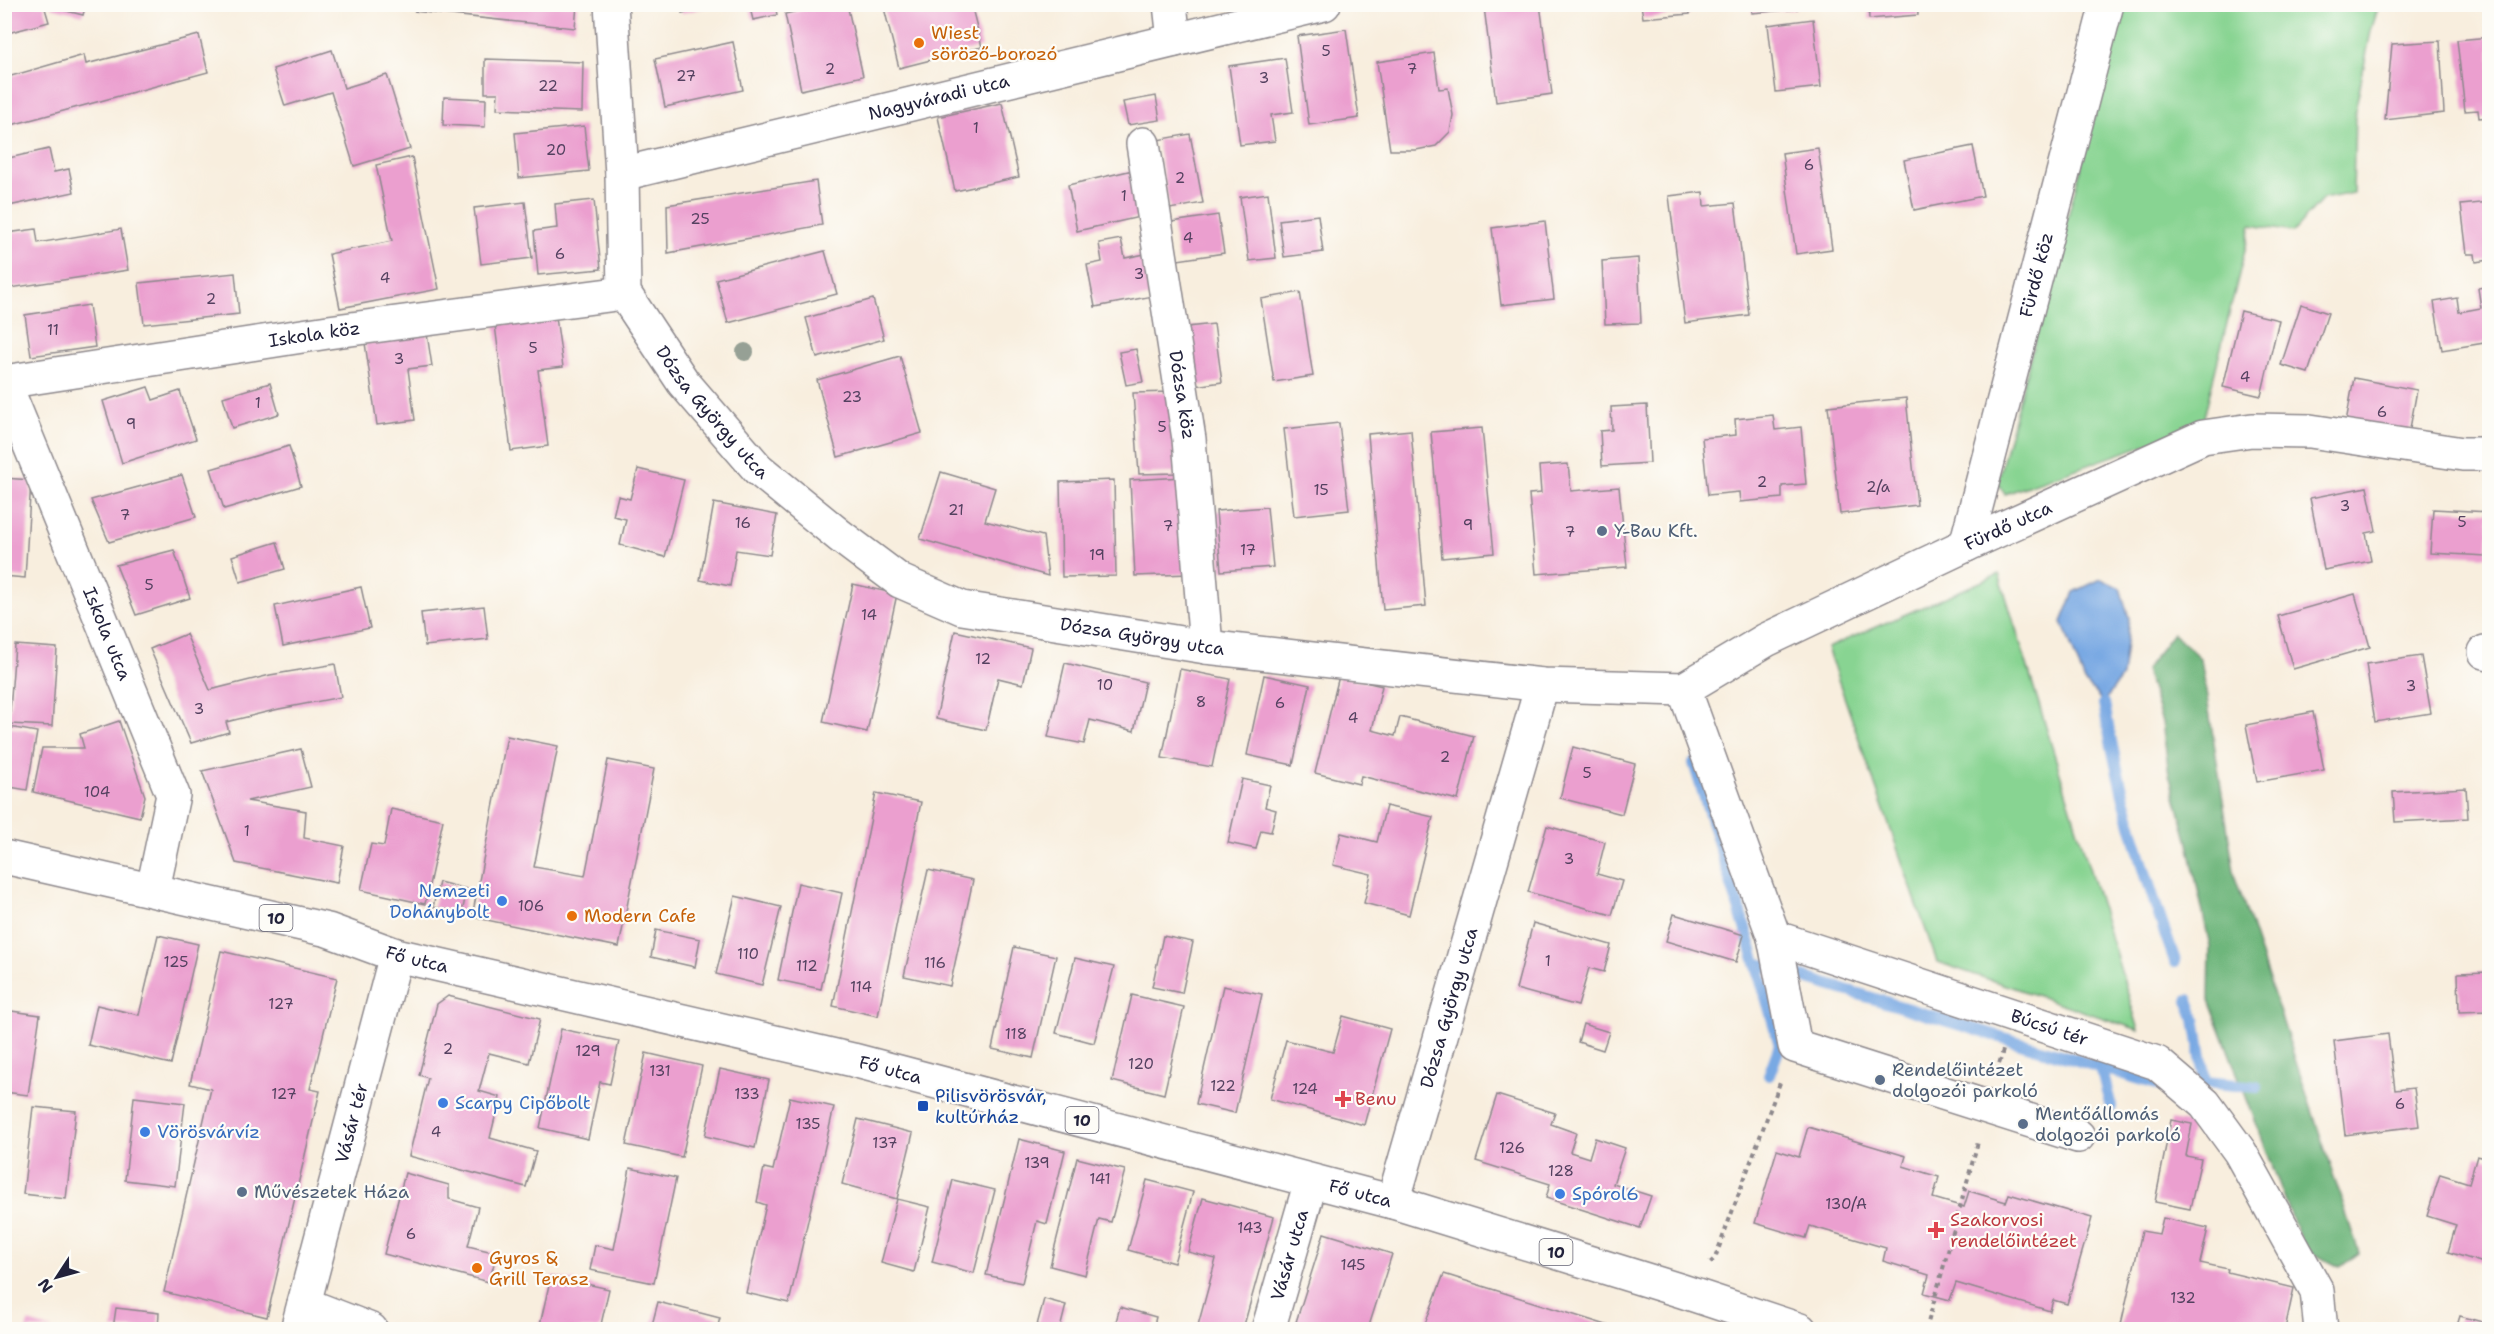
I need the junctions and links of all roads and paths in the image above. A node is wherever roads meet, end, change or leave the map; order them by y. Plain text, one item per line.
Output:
1 (611, 4) edge
2 (1170, 4) edge
3 (1324, 4) edge
4 (2107, 4) edge
5 (1174, 40) junction
6 (1143, 144) dead end
7 (622, 174) junction
8 (624, 293) junction
9 (5, 382) edge
10 (2490, 454) edge
11 (1966, 545) junction
12 (1206, 648) junction
13 (1542, 685) junction
14 (1684, 689) junction
15 (4, 857) edge
16 (153, 889) junction
17 (1775, 944) junction
18 (396, 955) junction
19 (1795, 1046) junction
20 (2001, 1057) dead end
21 (1988, 1106) junction
22 (2078, 1136) dead end
23 (1311, 1180) junction
24 (1393, 1202) junction
25 (1682, 1291) junction
26 (303, 1308) edge
27 (371, 1329) edge
28 (1268, 1329) edge
29 (1800, 1329) edge
30 (1926, 1329) edge
31 (2321, 1329) edge

1 - 7 street
2 - 5 street
3 - 5 street, Nagyváradi utca
4 - 11 street, Fürdő köz
5 - 7 street, Nagyváradi utca
6 - 12 street, Dózsa köz
7 - 8 street
8 - 9 street, Iskola köz
8 - 12 street, Dózsa György utca
9 - 16 street, Iskola utca
10 - 11 street, Fürdő utca
11 - 14 street, Fürdő utca
12 - 13 street, Dózsa György utca
13 - 14 street
13 - 24 street, Dózsa György utca
14 - 17 street
15 - 16 street, Fő utca / 10
16 - 18 street, Fő utca / 10
17 - 19 street
17 - 31 street, Búcsú tér
18 - 23 street, Fő utca / 10
18 - 26 street, Vásár tér
19 - 21 street
19 - 25 path
20 - 21 path
21 - 22 street
21 - 30 path
23 - 24 street, Fő utca / 10
23 - 28 street, Vásár utca
24 - 25 street, Fő utca / 10
25 - 29 street, Fő utca / 10
26 - 27 street, Vásár tér

